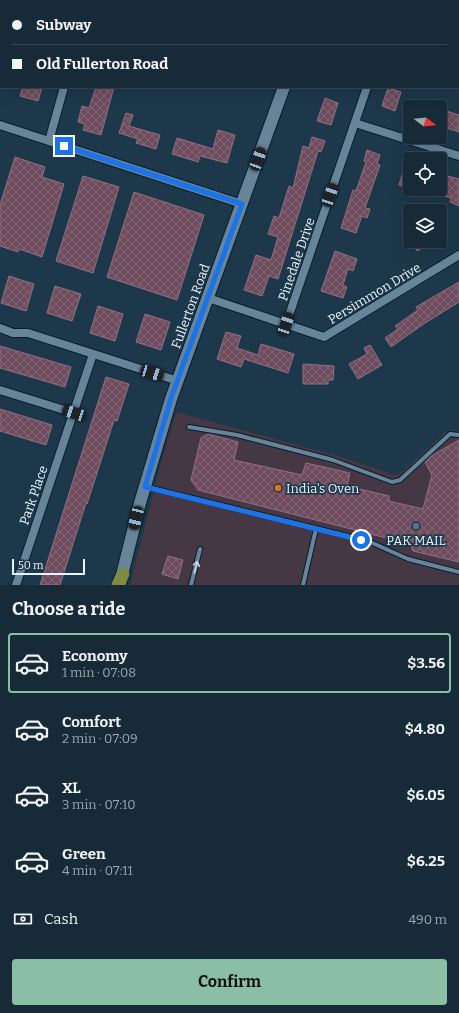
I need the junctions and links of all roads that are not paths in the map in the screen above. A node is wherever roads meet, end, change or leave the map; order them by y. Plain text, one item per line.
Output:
1 (64, 88) edge
2 (284, 88) edge
3 (367, 88) edge
4 (355, 123) junction
5 (0, 126) edge
6 (49, 141) junction
7 (459, 156) edge
8 (242, 204) junction
9 (459, 255) edge
10 (208, 298) junction
11 (286, 324) junction
12 (0, 328) edge
13 (93, 354) junction
14 (178, 380) junction
15 (0, 390) edge
16 (74, 413) junction
17 (189, 427) dead end
18 (459, 435) edge
19 (145, 487) junction
20 (316, 529) junction
21 (200, 549) dead end
22 (459, 572) edge
23 (120, 581) edge
24 (16, 585) edge
25 (191, 585) edge
26 (303, 585) edge

1 - 6 street
2 - 8 street, Fullerton Road
3 - 4 street, Pinedale Drive
4 - 7 street
4 - 11 street, Pinedale Drive
5 - 6 street
6 - 8 street
8 - 10 street, Fullerton Road
9 - 11 street, Persimmon Drive
10 - 11 street, Persimmon Drive
10 - 14 street, Fullerton Road
12 - 13 street
13 - 14 street
13 - 16 street, Park Place
14 - 19 street, Fullerton Road
15 - 16 street
16 - 24 street, Park Place
17 - 18 lane
19 - 20 lane
19 - 23 street, Fullerton Road
20 - 22 lane
20 - 26 lane
25 -> 21 lane

